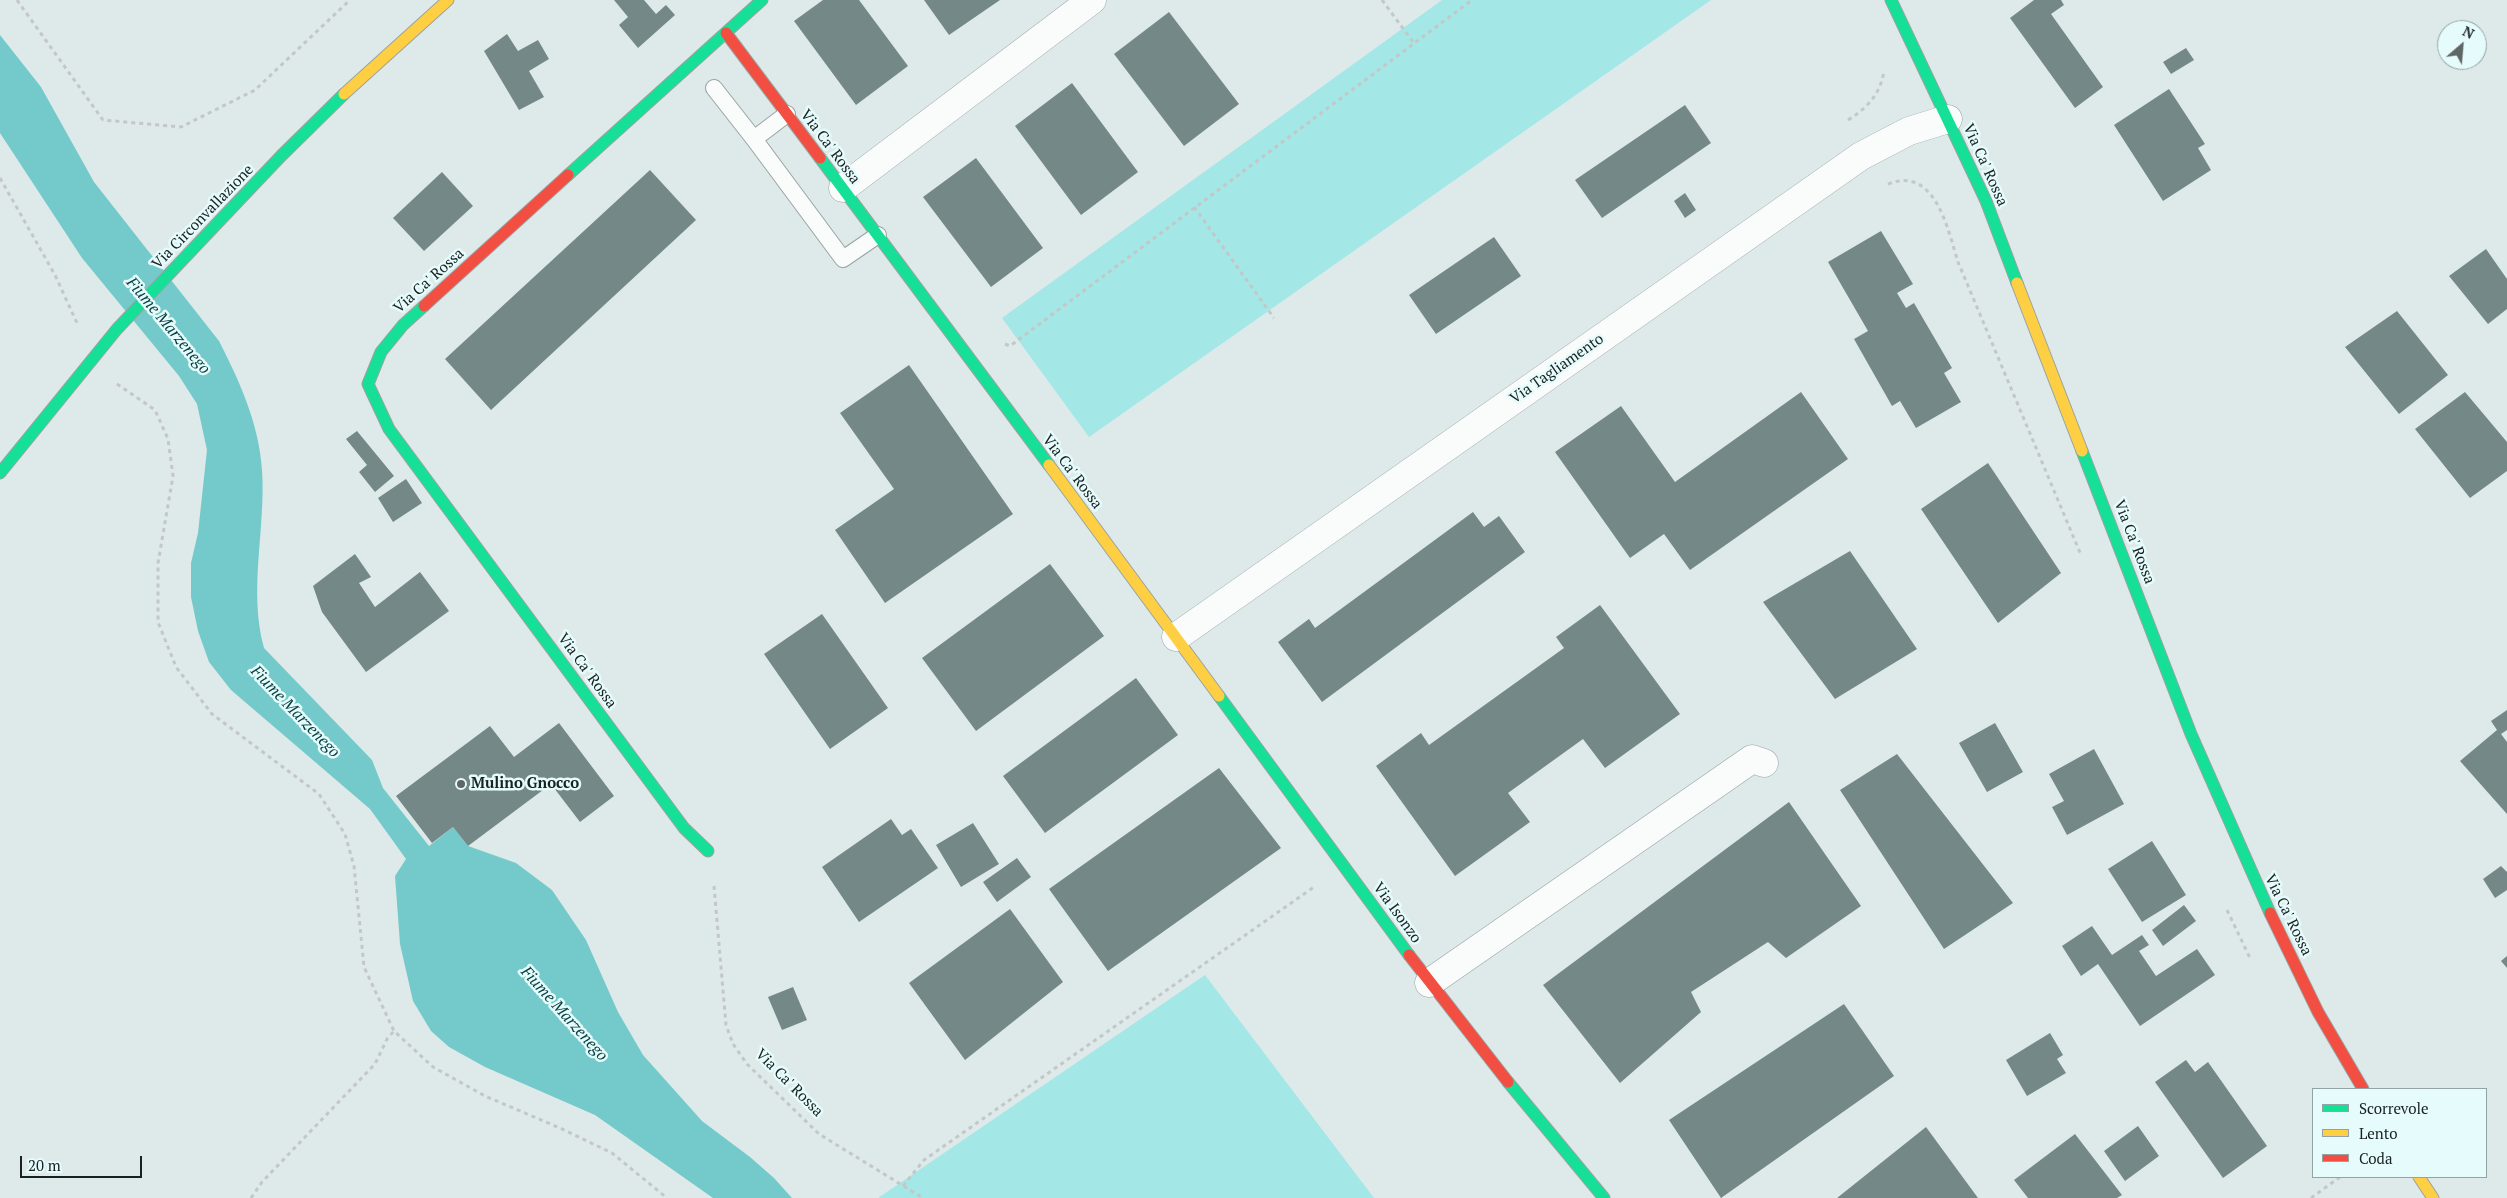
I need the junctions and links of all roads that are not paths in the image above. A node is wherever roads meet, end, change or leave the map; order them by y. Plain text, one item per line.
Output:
1 (448, 0) edge
2 (762, 0) edge
3 (1092, 0) edge
4 (1890, 0) edge
5 (726, 33) junction
6 (714, 88) dead end
7 (787, 114) junction
8 (1948, 118) junction
9 (754, 139) junction
10 (843, 188) junction
11 (878, 235) junction
12 (0, 473) edge
13 (1176, 637) junction
14 (1764, 763) dead end
15 (708, 851) road end
16 (1430, 983) junction
17 (2362, 1088) edge
18 (2419, 1178) edge
19 (1604, 1198) edge
20 (2433, 1198) edge

1 - 12 street, Via Circonvallazione
2 - 5 street
3 - 10 street
4 - 8 street, Via Ca' Rossa
5 - 7 street, Via Ca' Rossa
5 - 15 street, Via Ca' Rossa
6 - 9 lane
7 - 9 lane
7 - 10 street, Via Ca' Rossa
8 - 13 street, Via Tagliamento
8 - 17 street, Via Ca' Rossa
9 - 11 lane
10 - 11 street, Via Ca' Rossa
11 - 13 street, Via Ca' Rossa
13 - 16 street, Via Isonzo
14 - 16 street
16 - 19 street, Via Isonzo
18 - 20 street

